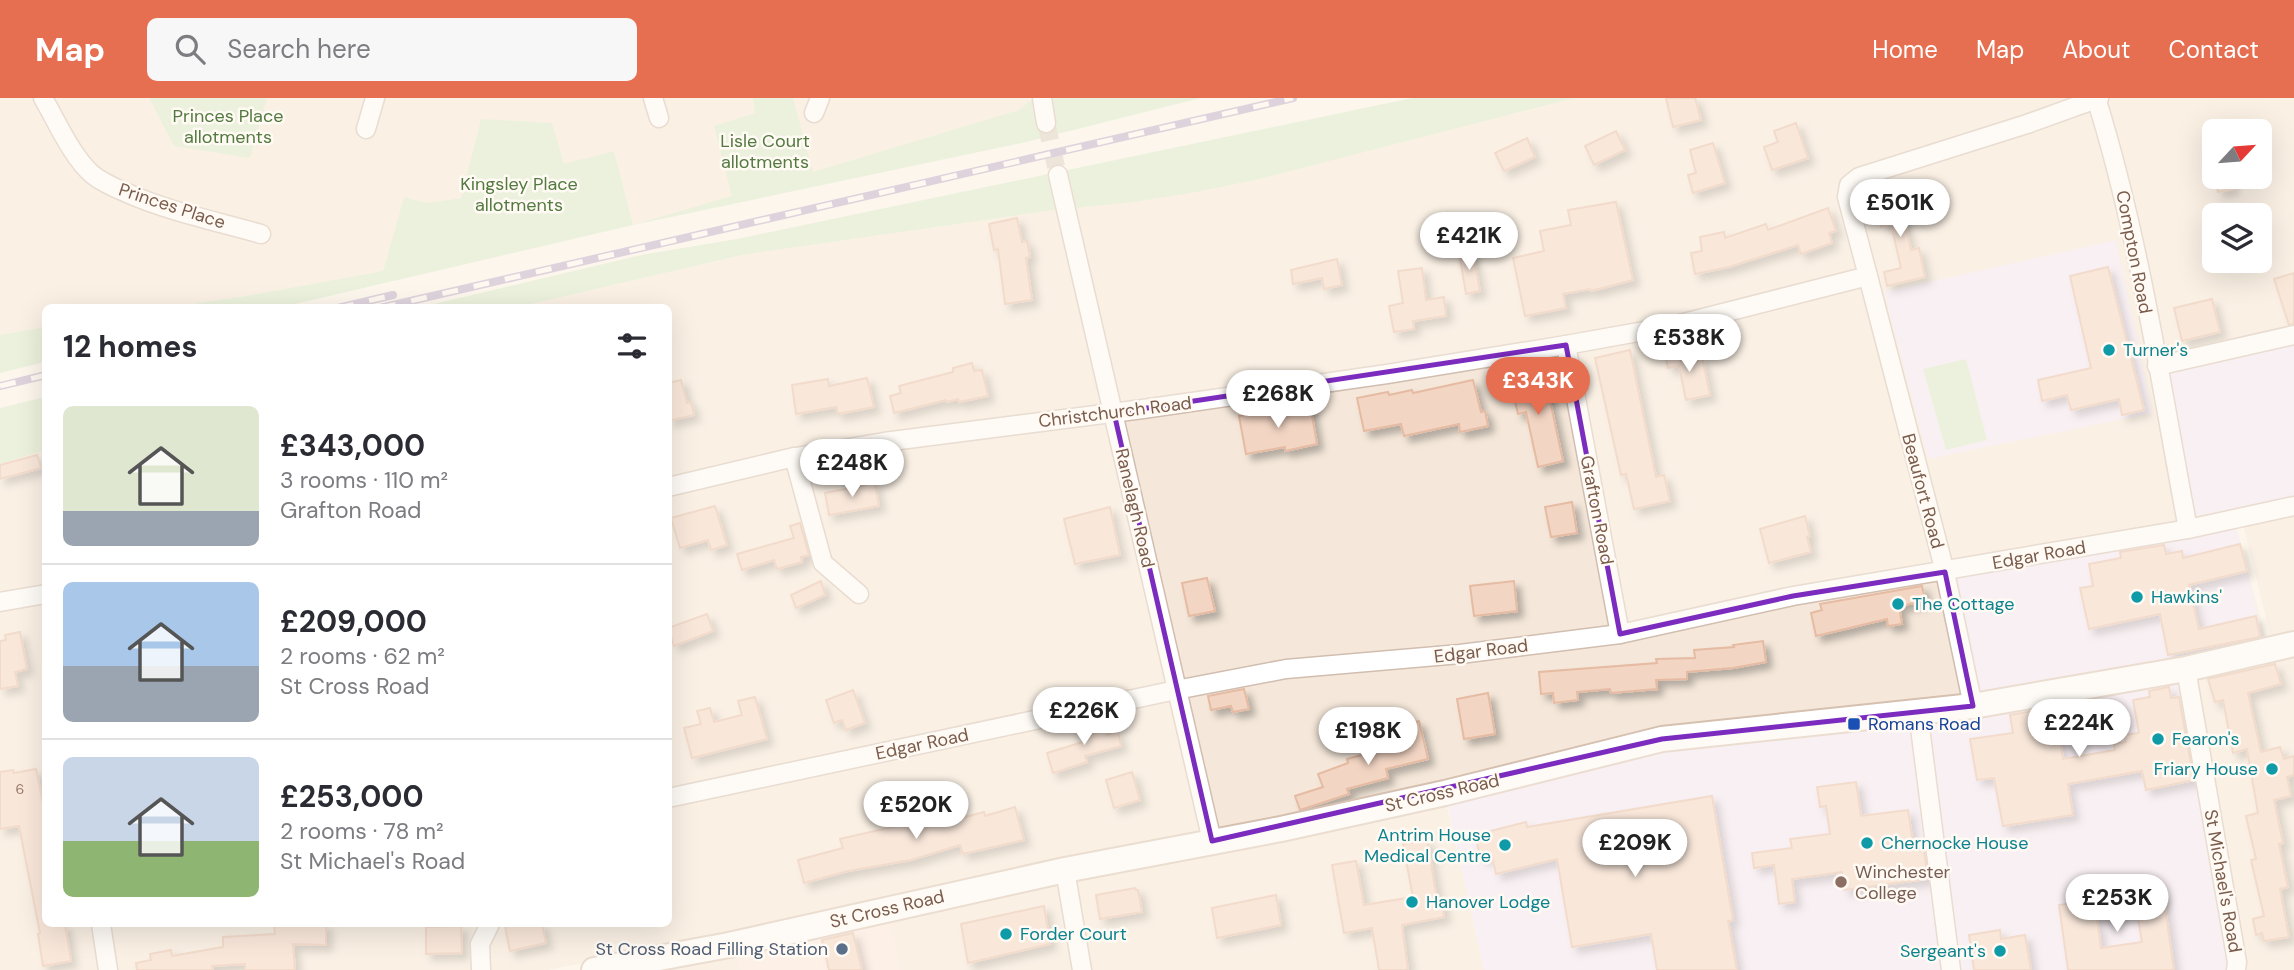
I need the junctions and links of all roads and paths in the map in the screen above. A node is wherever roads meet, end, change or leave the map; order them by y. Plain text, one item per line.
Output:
1 (43, 98) edge
2 (375, 98) edge
3 (653, 98) edge
4 (1042, 98) edge
5 (2098, 99) edge
6 (659, 118) dead end
7 (1046, 123) tunnel mouth
8 (366, 129) dead end
9 (1058, 175) tunnel mouth
10 (261, 234) dead end
11 (1868, 276) junction
12 (2294, 335) edge
13 (1566, 345) junction
14 (2157, 366) junction
15 (1114, 413) junction
16 (794, 457) junction
17 (672, 486) edge
18 (2294, 506) edge
19 (2188, 530) junction
20 (1945, 572) junction
21 (859, 594) dead end
22 (42, 595) edge
23 (0, 602) edge
24 (1620, 634) junction
25 (2294, 643) edge
26 (2186, 669) junction
27 (1176, 690) junction
28 (1973, 706) junction
29 (1918, 712) junction
30 (672, 798) edge
31 (1212, 841) junction
32 (1065, 870) junction
33 (101, 927) edge
34 (488, 927) edge
35 (108, 970) edge
36 (481, 970) edge
37 (594, 970) edge
38 (1082, 970) edge
39 (1951, 970) edge
40 (2236, 970) edge

1 - 10 street, Princes Place
2 - 8 street
3 - 6 street
4 - 7 street
5 - 11 street
5 - 14 street, Compton Road
9 - 15 street, Ranelagh Road
11 - 13 street, Christchurch Road
11 - 20 street, Beaufort Road
12 - 14 street
13 - 15 street, Christchurch Road
13 - 24 street, Grafton Road
14 - 19 street, Compton Road
15 - 16 street, Christchurch Road
15 - 27 street, Ranelagh Road
16 - 17 street, Christchurch Road
16 - 21 street
18 - 19 street, Edgar Road
19 - 20 street, Edgar Road
20 - 24 street, Edgar Road
20 - 28 street, Beaufort Road
22 - 23 street
24 - 27 street, Edgar Road
25 - 26 main road, St Cross Road
26 - 28 main road, St Cross Road
26 - 40 street, St Michael's Road
27 - 30 street, Edgar Road
27 - 31 street, Ranelagh Road
28 - 29 main road, St Cross Road
29 - 31 main road, St Cross Road
29 - 39 street
31 - 32 main road, St Cross Road
32 - 37 main road, St Cross Road
32 - 38 street
33 - 35 street
34 - 36 street

